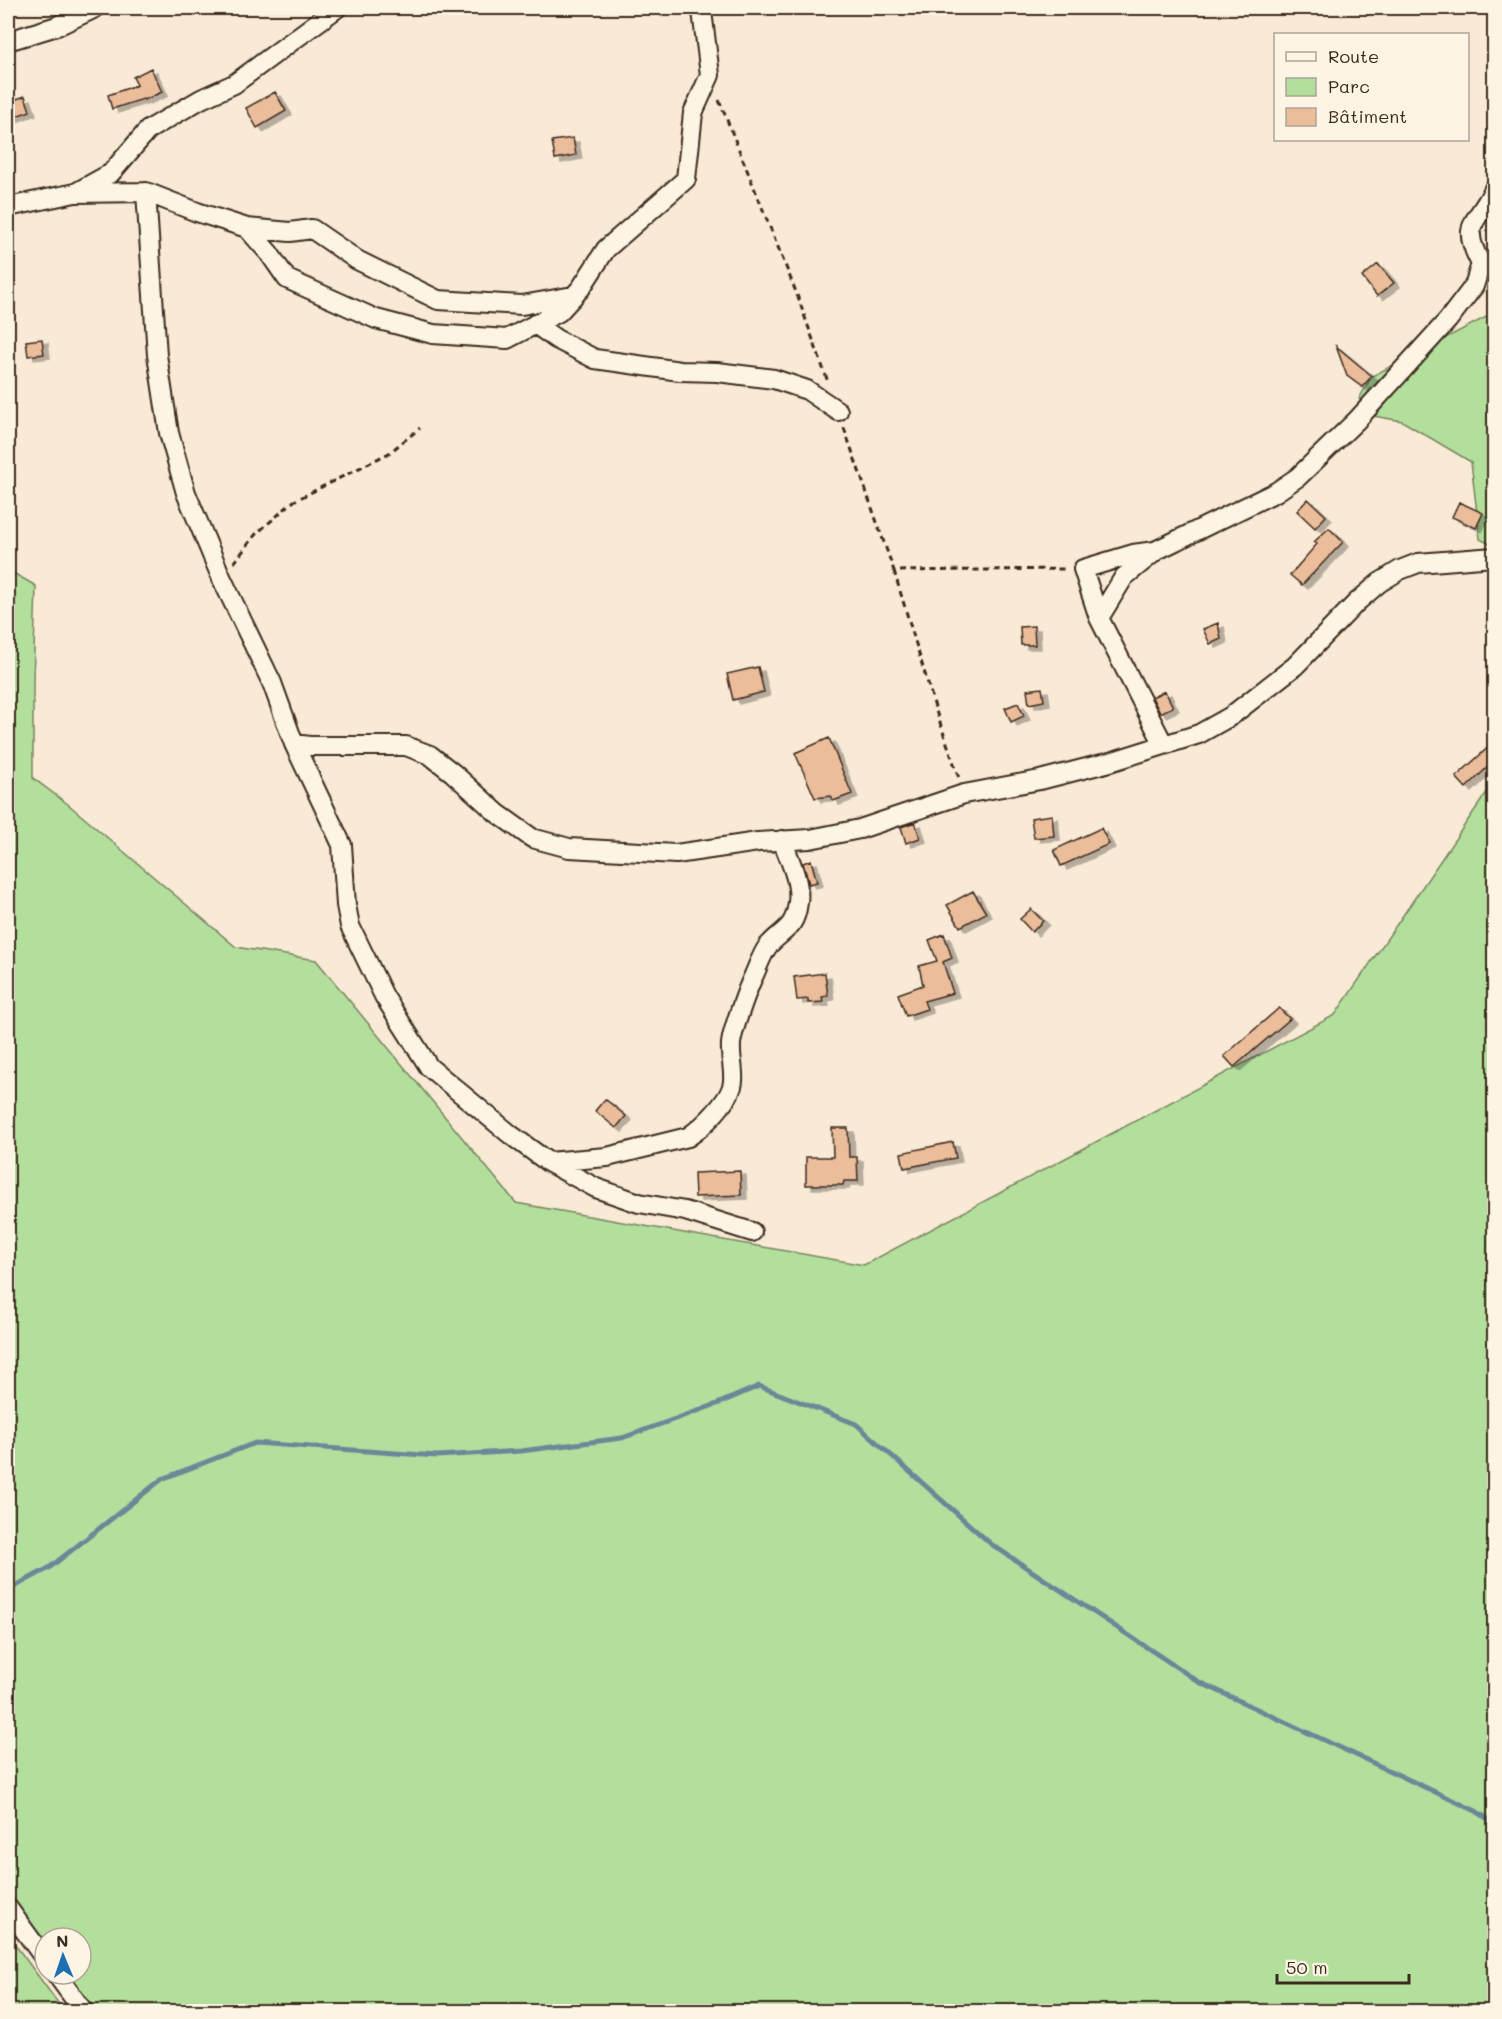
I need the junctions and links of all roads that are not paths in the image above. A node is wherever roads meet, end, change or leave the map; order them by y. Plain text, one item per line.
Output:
1 (95, 8) edge
2 (337, 8) edge
3 (705, 8) edge
4 (8, 41) edge
5 (1494, 189) edge
6 (146, 192) junction
7 (75, 193) junction
8 (8, 207) edge
9 (247, 228) junction
10 (573, 296) junction
11 (536, 324) junction
12 (838, 411) road end
13 (1157, 550) junction
14 (1494, 557) edge
15 (1099, 618) junction
16 (294, 744) junction
17 (1164, 745) junction
18 (782, 840) junction
19 (548, 1162) junction
20 (752, 1232) dead end
21 (8, 1908) edge
22 (33, 1942) edge
23 (65, 1986) edge
24 (84, 2012) edge

1 - 4 street
2 - 7 street
3 - 10 street
5 - 13 street
6 - 7 street
6 - 9 street
6 - 16 street
7 - 8 street
9 - 10 street
9 - 11 street
10 - 11 street
11 - 12 street
13 - 15 street
13 - 15 street
14 - 17 street
15 - 17 street
16 - 18 street
16 - 19 street
17 - 18 street
18 - 19 street
19 - 20 street
21 - 22 street
23 - 24 street

